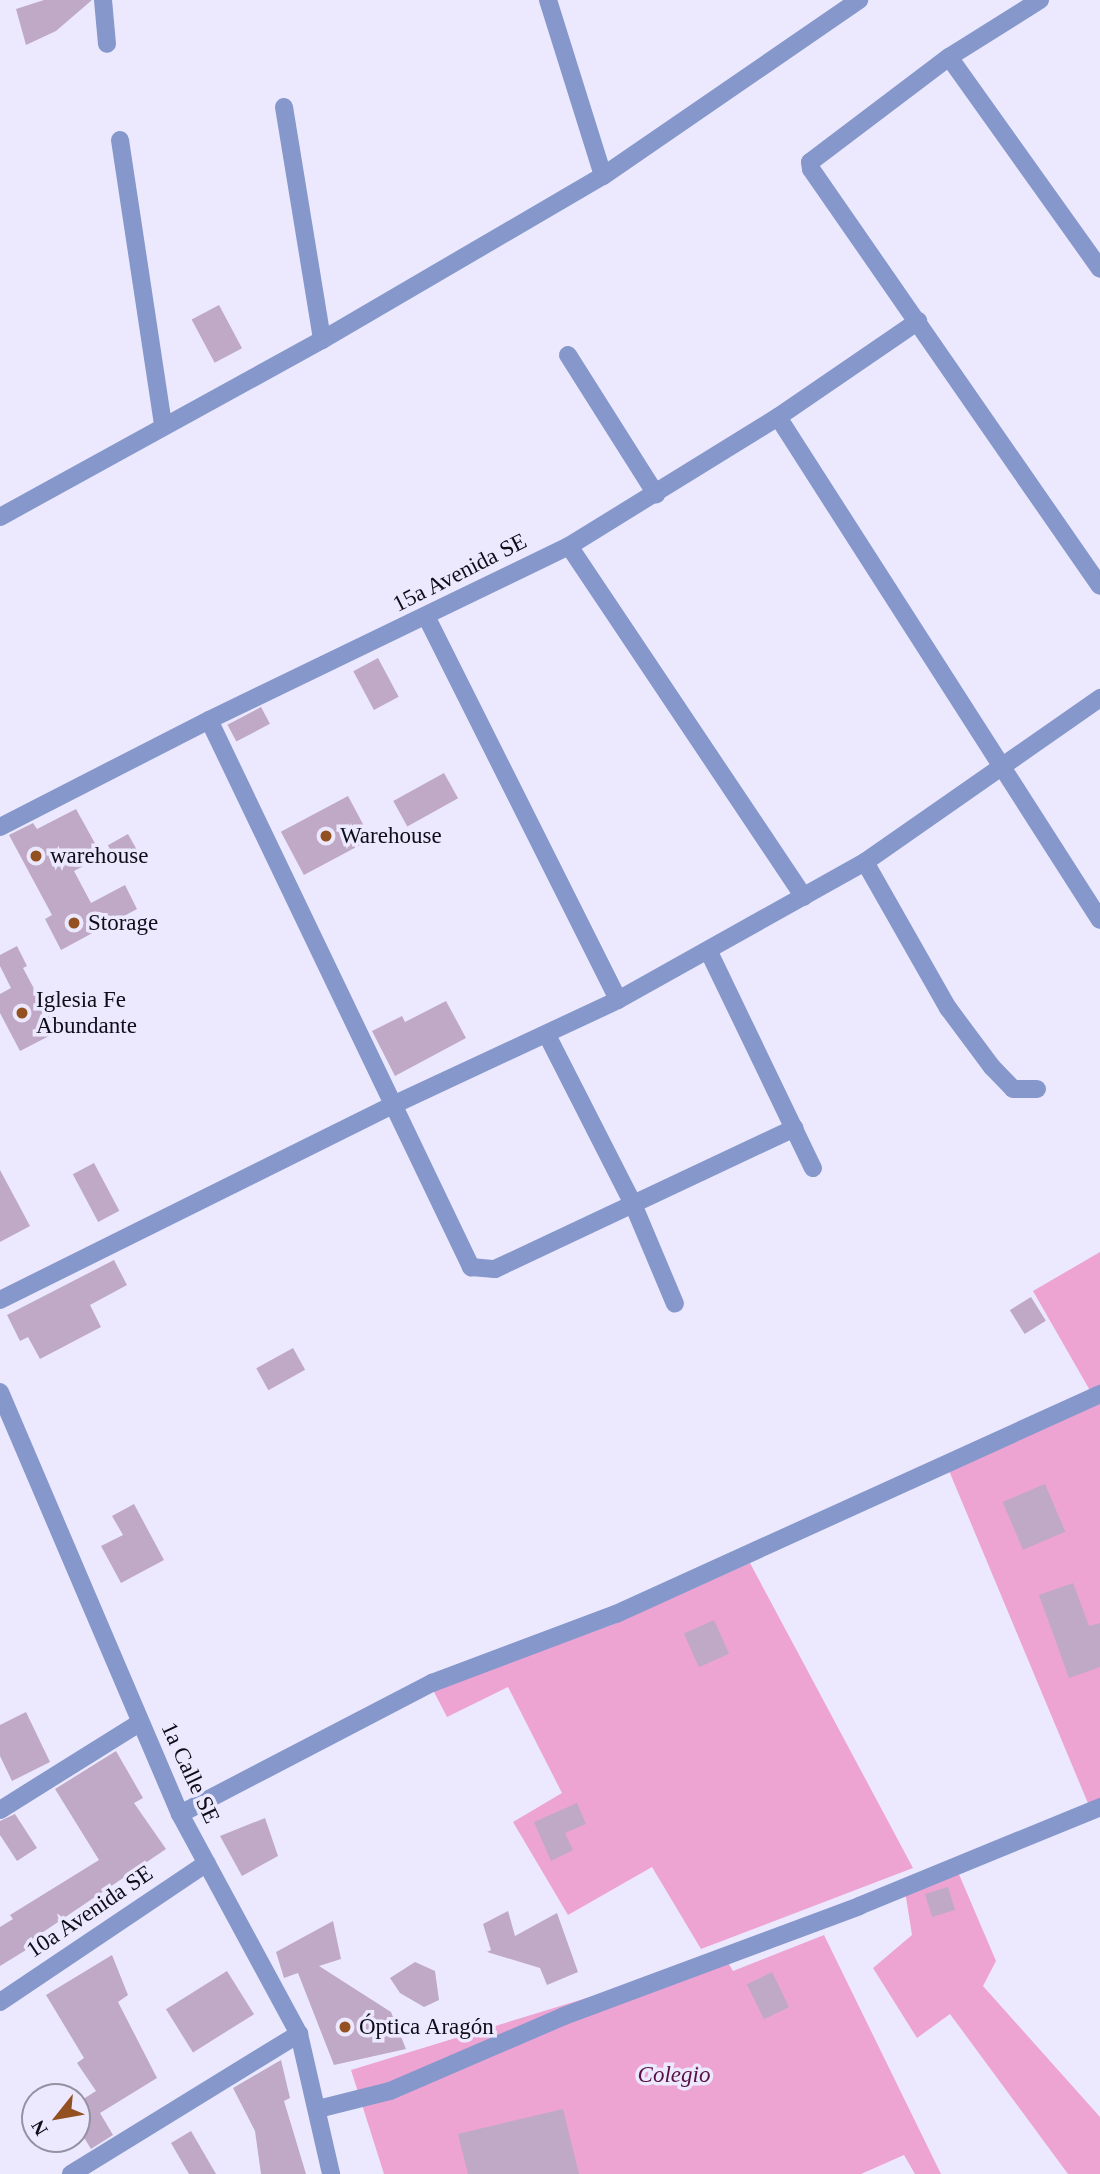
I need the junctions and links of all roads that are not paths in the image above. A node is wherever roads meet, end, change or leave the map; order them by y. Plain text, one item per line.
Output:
1 (103, 0) edge
2 (548, 0) edge
3 (859, 0) edge
4 (1040, 0) edge
5 (107, 44) dead end
6 (949, 57) junction
7 (284, 107) dead end
8 (120, 140) dead end
9 (603, 176) junction
10 (1100, 269) edge
11 (918, 321) junction
12 (322, 340) junction
13 (568, 355) dead end
14 (778, 417) junction
15 (163, 426) junction
16 (656, 494) junction
17 (0, 517) edge
18 (569, 546) junction
19 (1100, 586) edge
20 (427, 618) junction
21 (1100, 698) edge
22 (209, 720) junction
23 (1004, 764) junction
24 (0, 828) edge
25 (864, 862) junction
26 (804, 897) junction
27 (1100, 920) edge
28 (708, 950) junction
29 (618, 1000) junction
30 (547, 1035) junction
31 (1037, 1089) dead end
32 (393, 1105) junction
33 (794, 1128) junction
34 (813, 1168) dead end
35 (633, 1204) junction
36 (0, 1300) edge
37 (675, 1304) dead end
38 (0, 1392) edge
39 (1100, 1394) edge
40 (139, 1723) junction
41 (2, 1803) edge
42 (1100, 1807) edge
43 (180, 1814) junction
44 (207, 1863) junction
45 (0, 2002) edge
46 (299, 2034) junction
47 (318, 2109) junction
48 (71, 2174) edge
49 (331, 2174) edge

1 - 5 street
2 - 9 street
3 - 9 street
4 - 6 street
6 - 10 street
6 - 11 street
7 - 12 street
8 - 15 street
9 - 12 street
11 - 14 street, 15a Avenida SE
11 - 19 street
12 - 15 street
13 - 16 street
14 - 16 street, 15a Avenida SE
14 - 23 street
15 - 17 street
16 - 18 street, 15a Avenida SE
18 - 20 street, 15a Avenida SE
18 - 26 street
20 - 22 street, 15a Avenida SE
20 - 29 street
21 - 23 street
22 - 24 street, 15a Avenida SE
22 - 32 street
23 - 25 street
23 - 27 street
25 - 26 street
25 - 31 street
26 - 28 street
28 - 29 street
28 - 33 street
29 - 30 street
30 - 32 street
30 - 35 street
32 - 35 street
32 - 36 street
33 - 34 street
33 - 35 street
35 - 37 street
38 - 40 street, 1a Calle SE
39 - 43 street
40 - 41 street
40 - 43 street, 1a Calle SE
42 - 47 street
43 - 44 street, 1a Calle SE
44 - 45 street, 10a Avenida SE
44 - 46 street, 1a Calle SE
46 - 47 street, 1a Calle SE
46 - 48 street
47 - 49 street, 1a Calle SE

